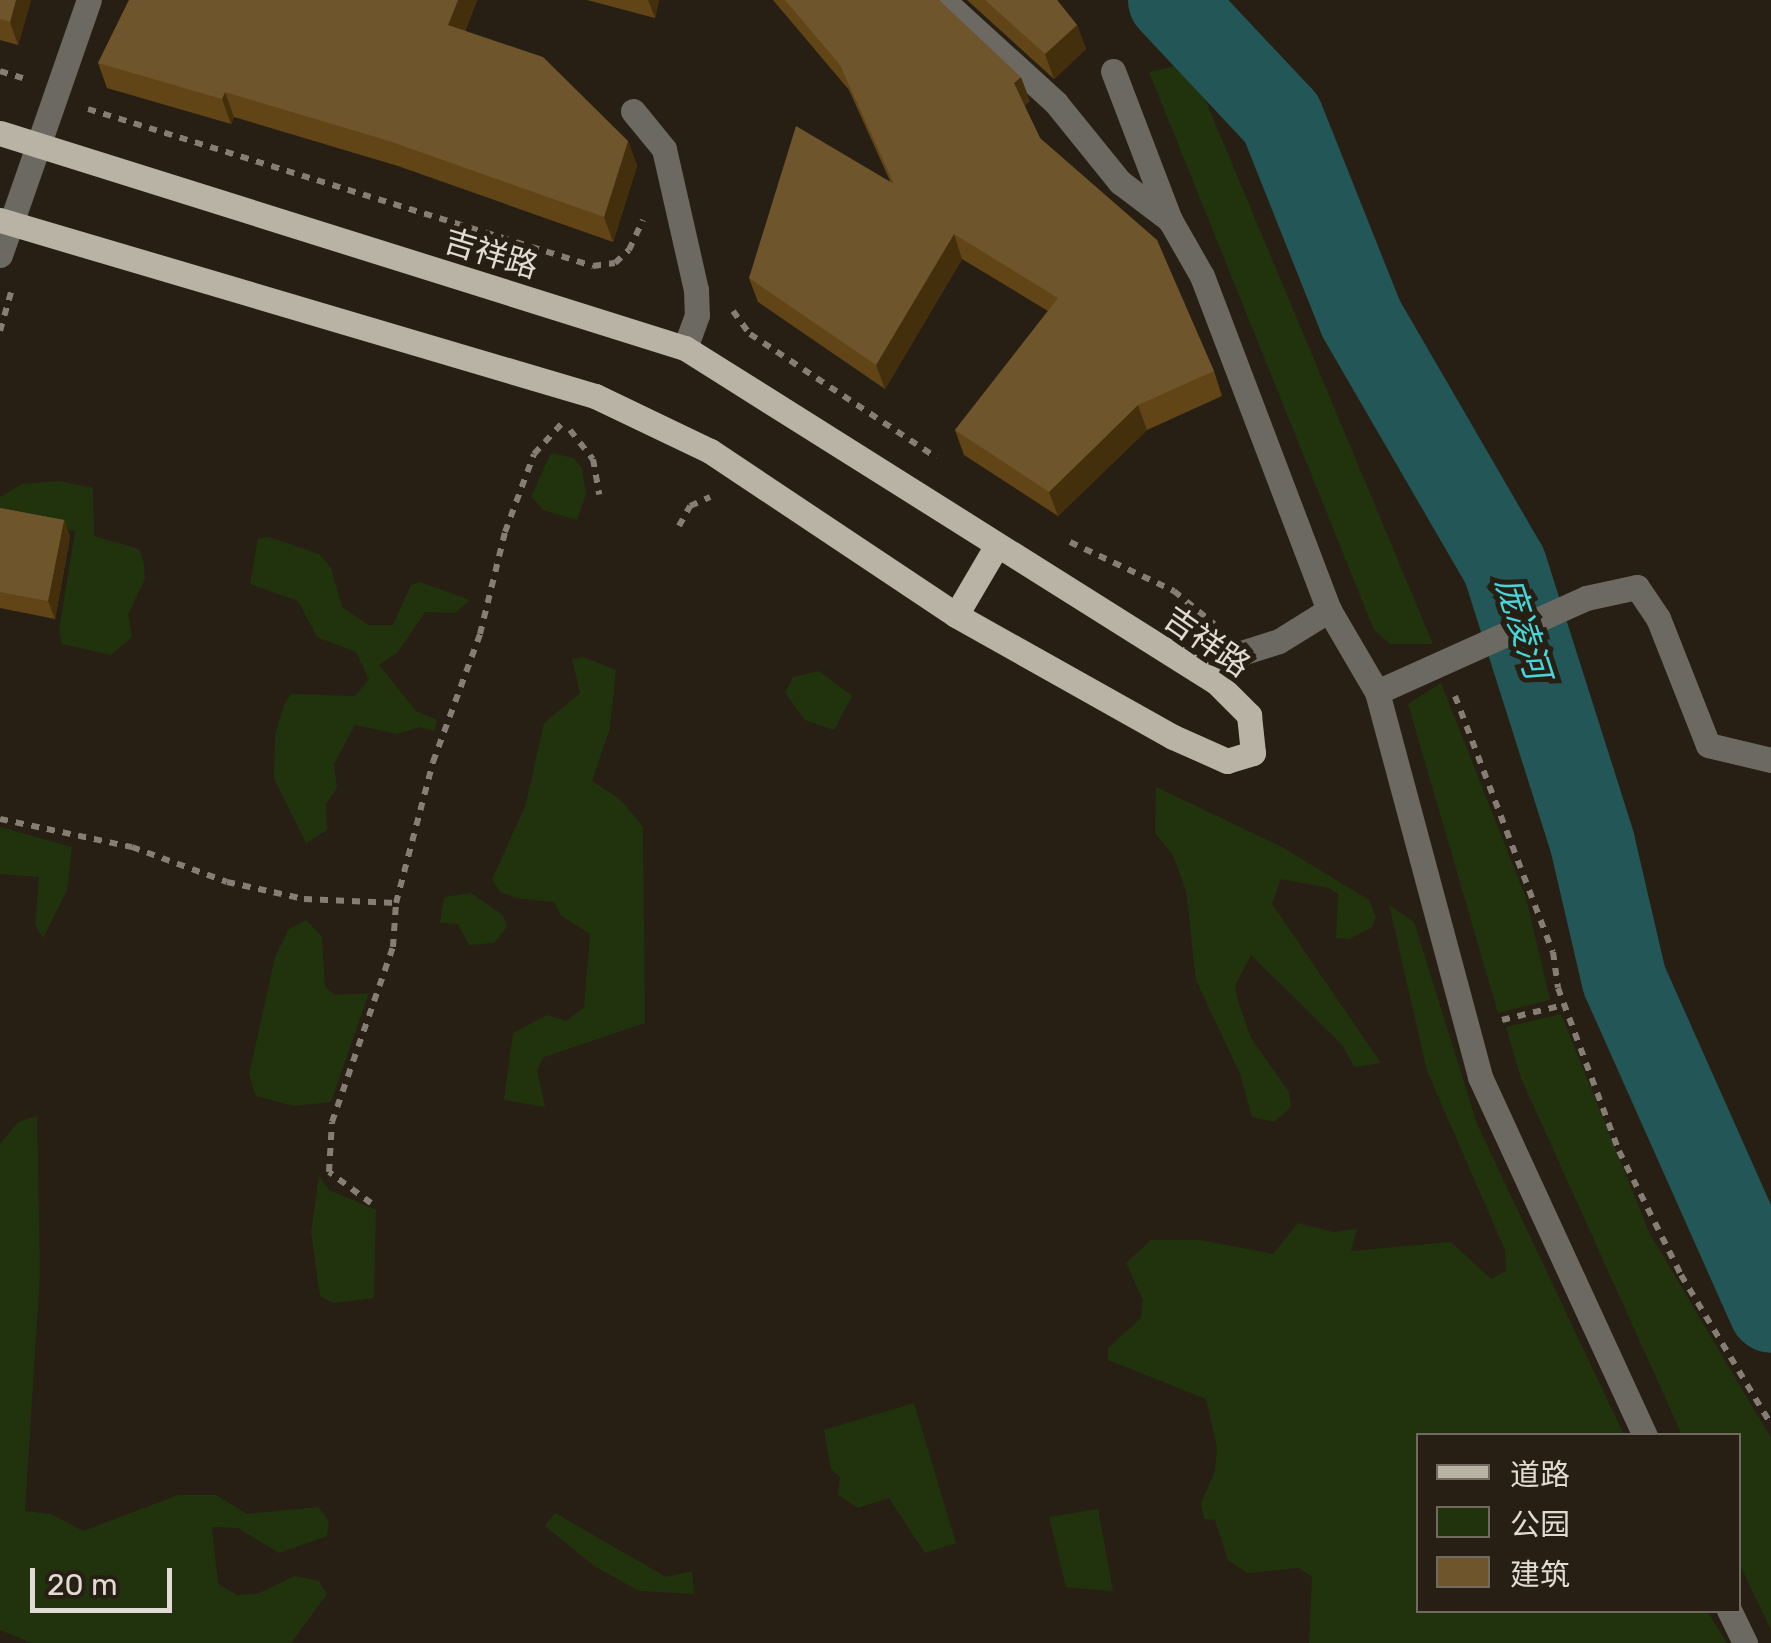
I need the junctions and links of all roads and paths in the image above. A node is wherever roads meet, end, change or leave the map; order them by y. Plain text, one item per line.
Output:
1 (89, 0) edge
2 (943, 0) edge
3 (1112, 70) dead end
4 (54, 92) junction
5 (632, 111) dead end
6 (0, 132) edge
7 (35, 144) junction
8 (672, 185) junction
9 (1170, 220) junction
10 (5, 222) edge
11 (0, 255) edge
12 (723, 294) dead end
13 (685, 348) junction
14 (595, 396) junction
15 (946, 464) dead end
16 (1057, 537) dead end
17 (997, 545) junction
18 (1329, 610) junction
19 (956, 615) junction
20 (1232, 656) junction
21 (1450, 669) junction
22 (1216, 682) junction
23 (1377, 692) junction
24 (1771, 760) edge
25 (0, 819) edge
26 (396, 903) junction
27 (1564, 1005) junction
28 (1501, 1020) dead end
29 (371, 1203) dead end
30 (1771, 1424) edge
31 (1644, 1433) edge
32 (1730, 1613) edge
33 (1745, 1643) edge

1 - 4 street
2 - 9 street
3 - 9 street
4 - 7 street
4 - 8 path
5 - 8 street
6 - 7 main road, 吉祥路
7 - 10 street
7 - 13 main road, 吉祥路
8 - 13 street
9 - 18 street
10 - 11 street
10 - 14 main road, 吉祥路
12 - 15 path
13 - 17 main road, 吉祥路
14 - 19 main road, 吉祥路
14 - 26 path
16 - 20 path
17 - 19 main road
17 - 22 main road, 吉祥路
18 - 20 street
18 - 23 street
19 - 22 main road, 吉祥路
20 - 22 street
21 - 23 street
21 - 24 street
21 - 27 path
23 - 31 street
25 - 26 path
26 - 29 path
27 - 28 path
27 - 30 path
32 - 33 street

